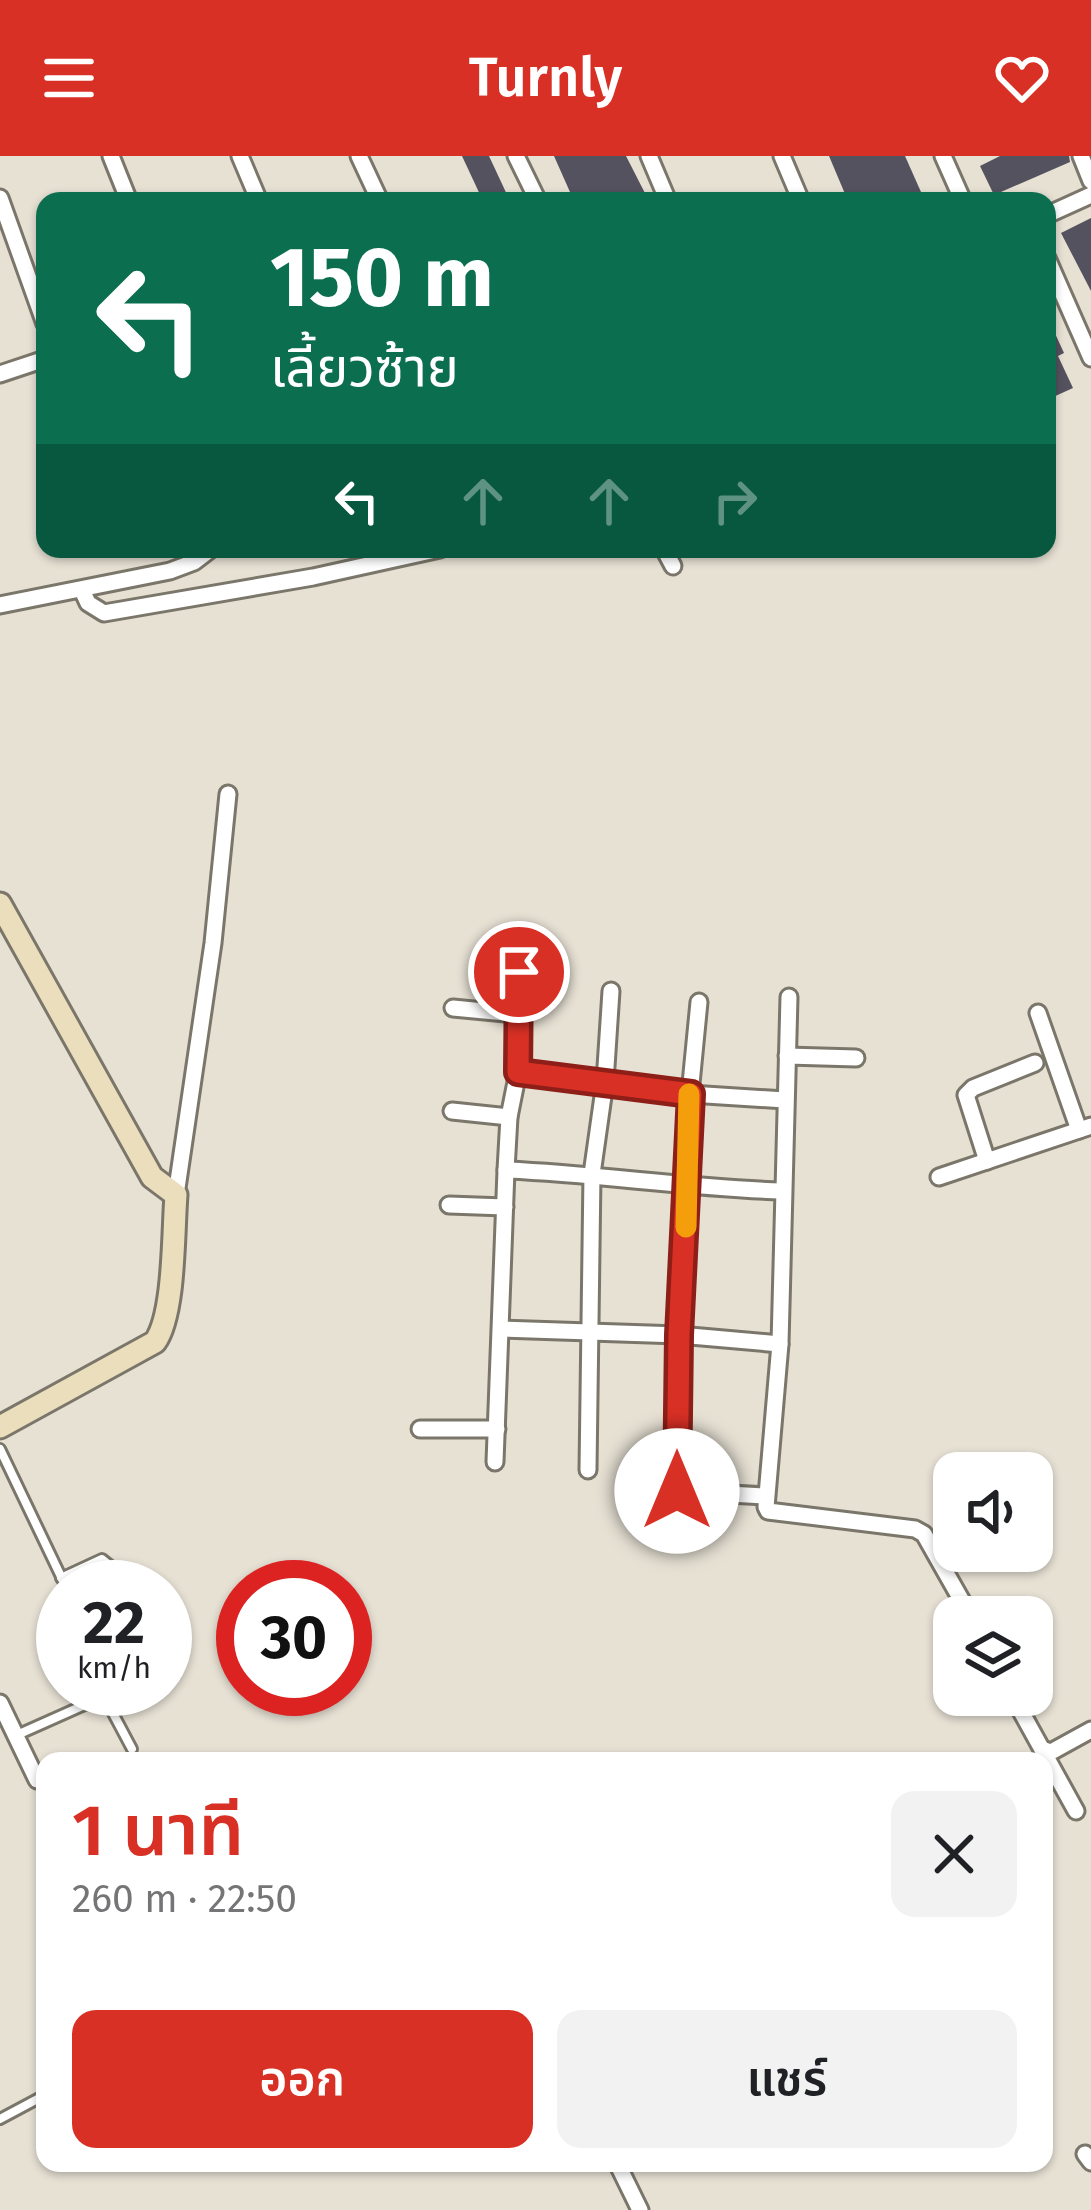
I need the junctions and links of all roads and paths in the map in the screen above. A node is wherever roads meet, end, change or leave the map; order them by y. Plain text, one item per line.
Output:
1 (111, 156) edge
2 (240, 156) edge
3 (359, 156) edge
4 (649, 156) edge
5 (782, 156) edge
6 (943, 156) edge
7 (1081, 156) edge
8 (523, 158) edge
9 (1091, 181) edge
10 (125, 192) edge
11 (255, 192) edge
12 (376, 192) edge
13 (535, 192) edge
14 (664, 192) edge
15 (797, 192) edge
16 (959, 192) edge
17 (1091, 195) edge
18 (0, 197) edge
19 (1056, 211) edge
20 (1056, 278) edge
21 (36, 298) edge
22 (1091, 358) edge
23 (36, 361) edge
24 (0, 374) edge
25 (199, 558) edge
26 (399, 558) edge
27 (669, 558) edge
28 (673, 566) dead end
29 (82, 590) junction
30 (0, 604) edge
31 (228, 794) dead end
32 (0, 904) edge
33 (519, 972) dead end
34 (610, 991) dead end
35 (789, 998) dead end
36 (699, 1002) dead end
37 (453, 1008) dead end
38 (1038, 1013) dead end
39 (516, 1014) junction
40 (787, 1056) junction
41 (856, 1058) dead end
42 (1035, 1063) dead end
43 (518, 1072) junction
44 (605, 1082) junction
45 (691, 1094) junction
46 (785, 1100) junction
47 (452, 1112) dead end
48 (509, 1117) junction
49 (1085, 1128) edge
50 (987, 1161) junction
51 (506, 1171) junction
52 (592, 1174) junction
53 (939, 1177) dead end
54 (688, 1188) junction
55 (782, 1191) junction
56 (176, 1195) junction
57 (449, 1205) dead end
58 (505, 1208) junction
59 (502, 1329) junction
60 (588, 1333) junction
61 (679, 1335) junction
62 (780, 1344) junction
63 (0, 1427) edge
64 (420, 1429) dead end
65 (497, 1429) junction
66 (0, 1449) edge
67 (496, 1462) dead end
68 (587, 1470) dead end
69 (766, 1496) junction
70 (53, 1560) edge
71 (959, 1596) edge
72 (0, 1703) edge
73 (1024, 1716) edge
74 (1091, 1730) edge
75 (16, 1736) junction
76 (132, 1749) dead end
77 (1042, 1749) junction
78 (1044, 1752) edge
79 (1053, 1769) edge
80 (36, 1778) edge
81 (1076, 1811) dead end
82 (36, 2100) edge
83 (0, 2119) edge
84 (621, 2172) edge
85 (640, 2210) edge

1 - 10 street
2 - 11 street
3 - 12 street
4 - 14 street
5 - 15 street
6 - 16 street
7 - 9 street
8 - 13 street
17 - 19 street
18 - 21 street
20 - 22 street
23 - 24 street
25 - 29 street
26 - 29 street
27 - 28 street
29 - 30 street
31 - 56 street
32 - 56 street
33 - 39 street
34 - 44 street
35 - 40 street
36 - 45 street
37 - 39 street
38 - 49 street
39 - 43 street
40 - 41 street
40 - 46 street
42 - 50 street
43 - 44 street
43 - 48 street
44 - 45 street
44 - 52 street
45 - 46 street
45 - 54 street
46 - 55 street
47 - 48 street
48 - 51 street
49 - 50 street
50 - 53 street
51 - 52 street
51 - 58 street
52 - 54 street
52 - 60 street
54 - 55 street
54 - 61 street
55 - 62 street
56 - 63 street
57 - 58 street
58 - 59 street
59 - 60 street
59 - 65 street
60 - 61 street
60 - 68 street
61 - 62 street
61 - 69 street
62 - 69 street
64 - 65 street
65 - 67 street
66 - 70 lane
69 - 71 street
72 - 75 street
73 - 77 street
74 - 77 street
75 - 76 lane
75 - 80 street
77 - 78 street
79 - 81 street
82 - 83 lane
84 - 85 street

